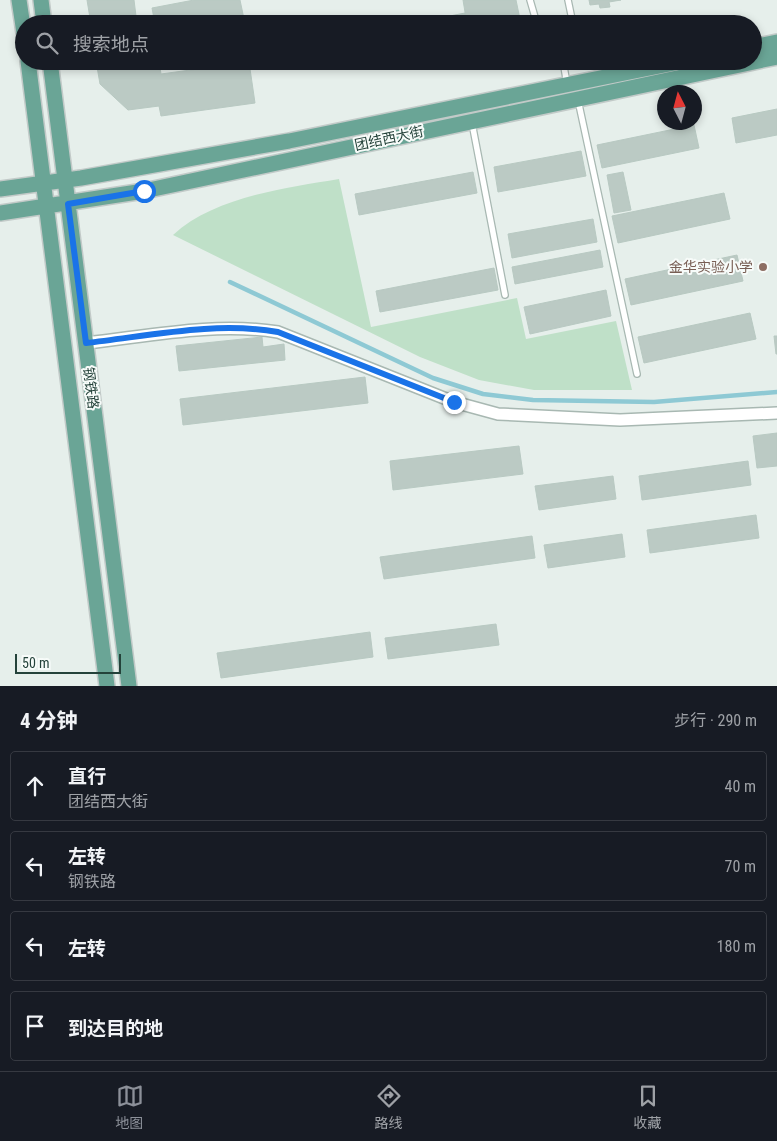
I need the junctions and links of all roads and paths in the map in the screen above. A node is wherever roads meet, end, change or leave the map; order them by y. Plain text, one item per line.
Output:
1 (19, 0) edge
2 (41, 0) edge
3 (530, 0) edge
4 (568, 0) edge
5 (21, 15) edge
6 (43, 15) edge
7 (534, 15) edge
8 (571, 15) edge
9 (777, 42) edge
10 (762, 45) edge
11 (777, 57) edge
12 (762, 60) edge
13 (29, 70) edge
14 (51, 70) edge
15 (564, 70) edge
16 (640, 70) edge
17 (714, 70) edge
18 (567, 85) junction
19 (578, 98) junction
20 (472, 120) junction
21 (65, 180) junction
22 (44, 184) junction
23 (0, 189) edge
24 (68, 204) junction
25 (46, 208) junction
26 (0, 213) edge
27 (505, 295) dead end
28 (86, 343) junction
29 (637, 374) dead end
30 (777, 413) edge
31 (107, 686) edge
32 (129, 686) edge

1 - 5 main road
2 - 6 main road
3 - 7 lane
4 - 8 lane
9 - 10 main road
11 - 12 main road, 团结西大街
13 - 22 main road, 钢铁路
14 - 21 main road, 钢铁路
15 - 18 lane
16 - 18 main road, 团结西大街
17 - 19 main road, 团结西大街
18 - 21 main road, 团结西大街
19 - 20 main road, 团结西大街
19 - 29 lane
20 - 24 main road, 团结西大街
20 - 27 lane
21 - 22 main road, 团结西大街
21 - 24 main road, 钢铁路
22 - 23 main road, 团结西大街
22 - 25 main road, 钢铁路
24 - 25 main road, 团结西大街
24 - 28 main road, 钢铁路
25 - 26 main road, 团结西大街
25 - 31 main road, 钢铁路
28 - 30 street
28 - 32 main road, 钢铁路

